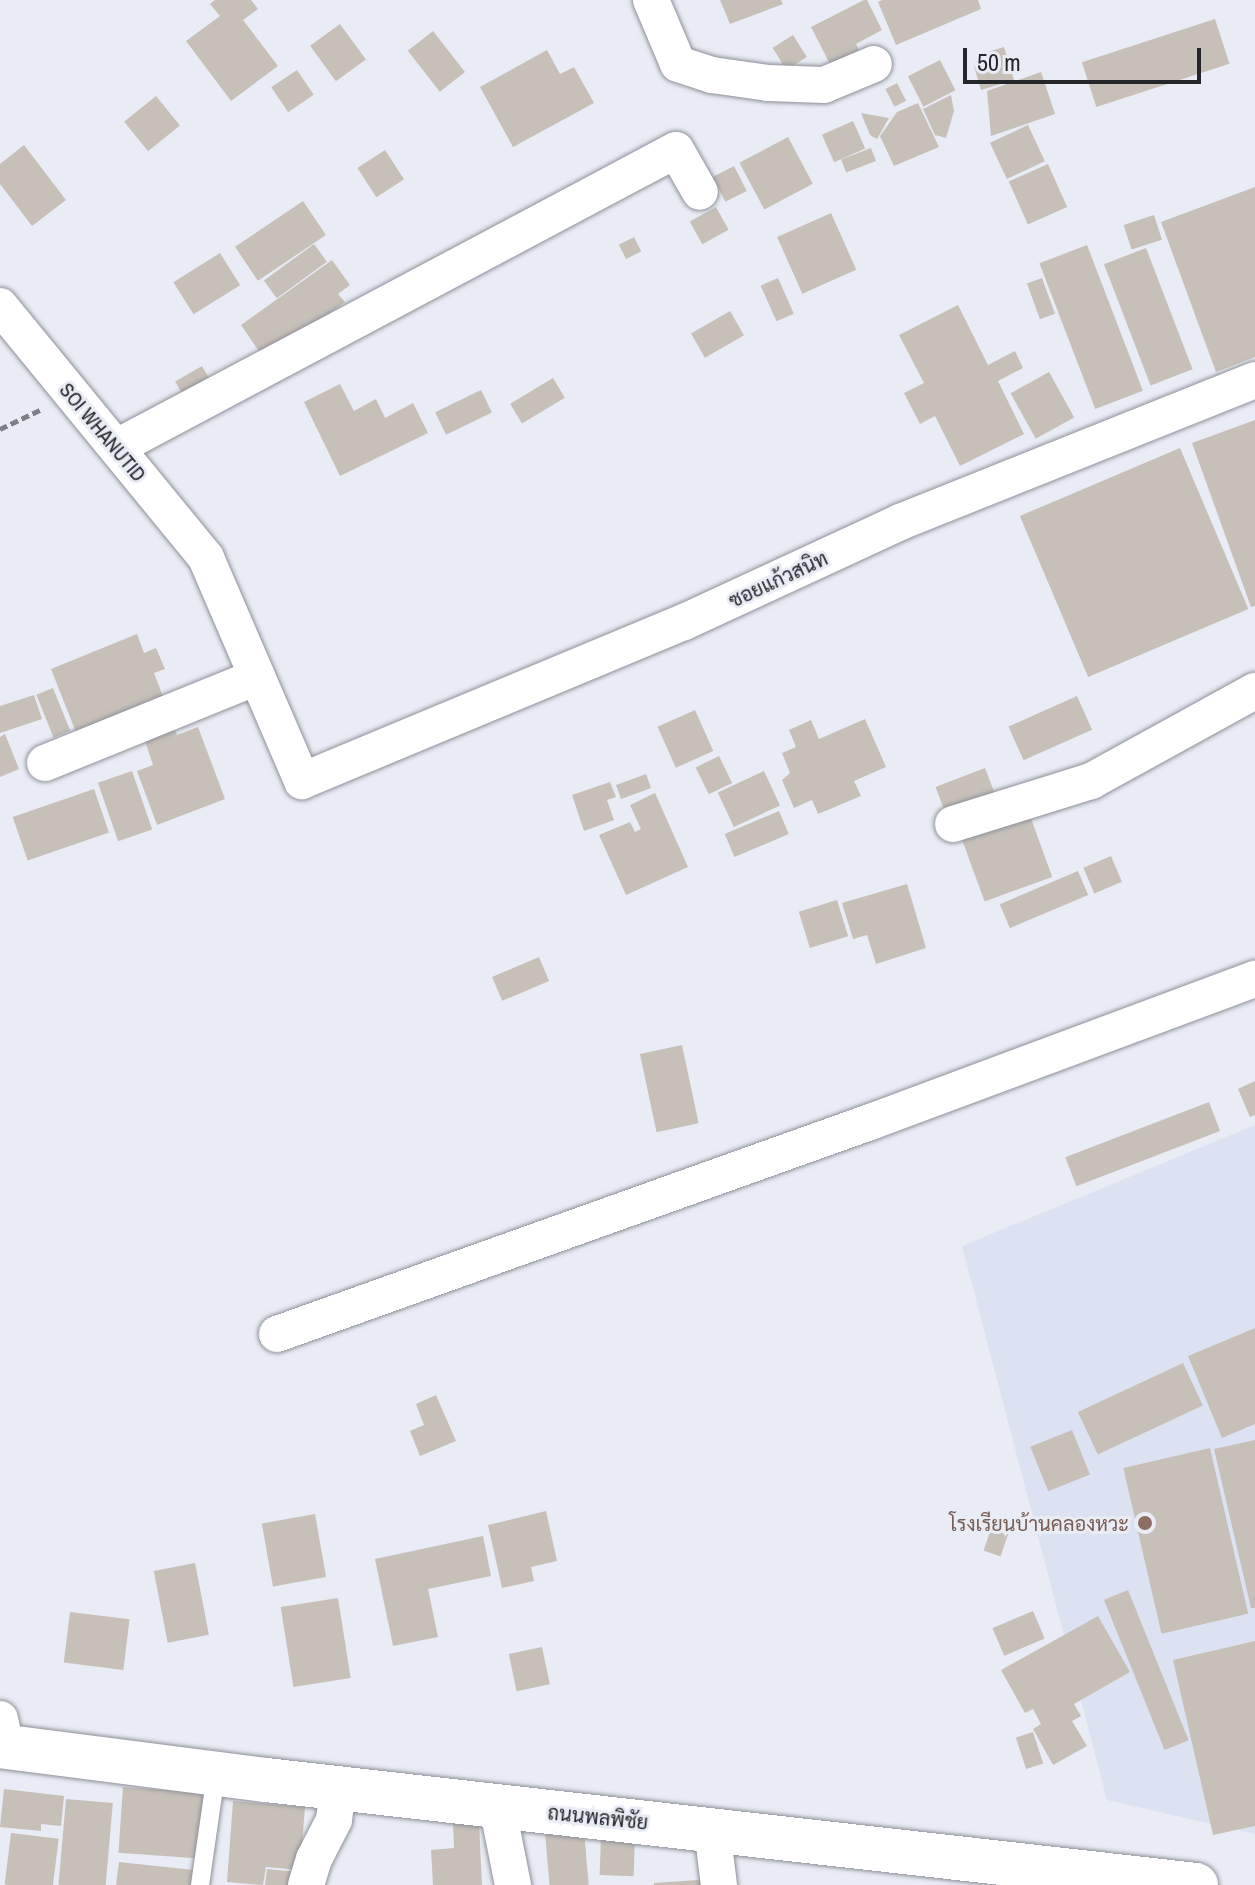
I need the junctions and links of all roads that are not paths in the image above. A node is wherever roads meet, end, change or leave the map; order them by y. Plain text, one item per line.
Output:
1 (651, 0) edge
2 (874, 64) dead end
3 (700, 192) dead end
4 (0, 306) edge
5 (1255, 380) edge
6 (117, 447) junction
7 (257, 677) junction
8 (1255, 691) edge
9 (45, 763) dead end
10 (302, 781) joint
11 (953, 824) dead end
12 (1255, 979) edge
13 (277, 1334) dead end
14 (2, 1737) edge
15 (216, 1774) junction
16 (338, 1788) junction
17 (497, 1805) junction
18 (712, 1829) junction
19 (200, 1885) edge
20 (306, 1885) edge
21 (513, 1885) edge
22 (719, 1885) edge
23 (1196, 1885) edge

1 - 2 street
3 - 6 street
4 - 6 street, SOI WHANUTID
5 - 10 street, ซอยแก้วสนิท
6 - 7 street, SOI WHANUTID
7 - 9 street
7 - 10 street, SOI WHANUTID
8 - 11 street
12 - 13 street
14 - 15 street, ถนนพลพิชัย
15 - 16 street, ถนนพลพิชัย
15 - 19 lane
16 - 17 street, ถนนพลพิชัย
16 - 20 street
17 - 18 street, ถนนพลพิชัย
17 - 21 street
18 - 22 street
18 - 23 street, ถนนพลพิชัย

